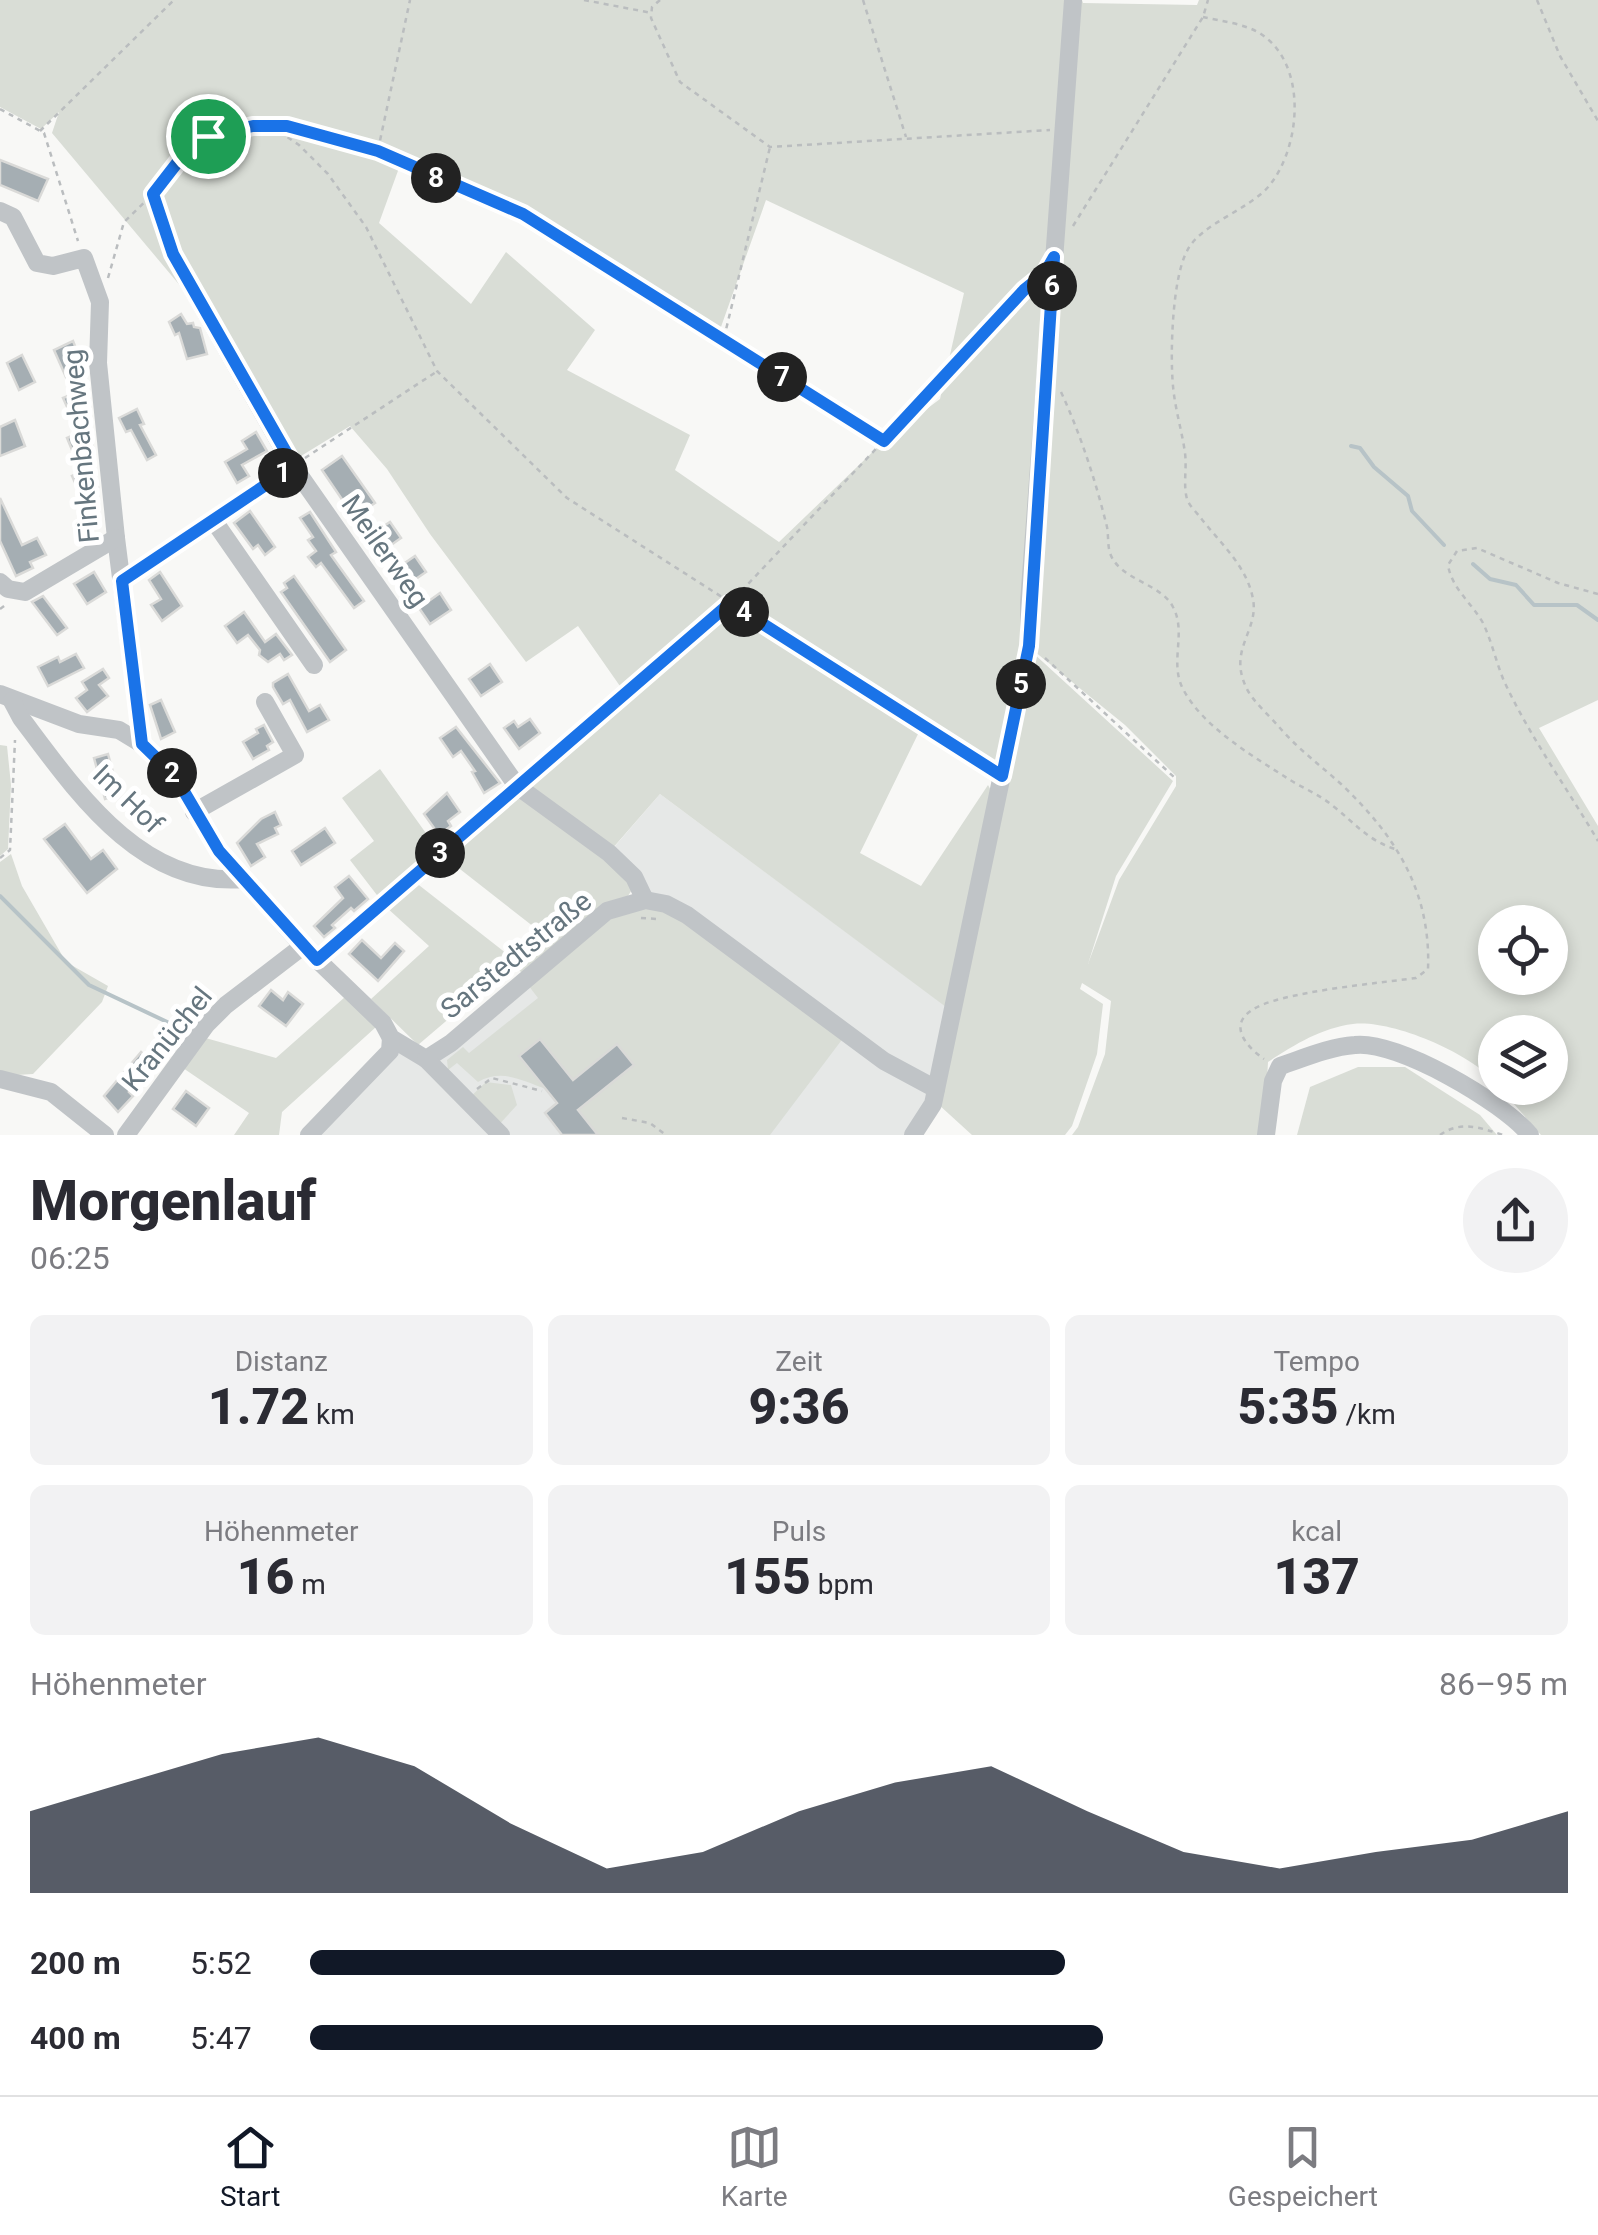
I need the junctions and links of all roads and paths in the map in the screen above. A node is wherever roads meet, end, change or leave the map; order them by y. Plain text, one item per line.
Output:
1 (174, 0) edge
2 (410, 0) edge
3 (584, 0) edge
4 (660, 0) edge
5 (863, 0) edge
6 (1072, 0) edge
7 (1208, 0) edge
8 (1537, 0) edge
9 (652, 13) junction
10 (1203, 17) junction
11 (0, 109) edge
12 (1598, 121) edge
13 (271, 126) junction
14 (1064, 129) junction
15 (40, 131) junction
16 (906, 138) junction
17 (770, 147) junction
18 (378, 151) junction
19 (153, 194) junction
20 (0, 211) edge
21 (1072, 228) dead end
22 (173, 254) joint
23 (1054, 257) junction
24 (84, 258) junction
25 (100, 302) junction
26 (723, 340) junction
27 (437, 371) junction
28 (1045, 371) junction
29 (884, 441) junction
30 (294, 466) junction
31 (214, 521) junction
32 (116, 538) junction
33 (122, 581) junction
34 (0, 582) edge
35 (1598, 594) edge
36 (730, 603) junction
37 (1029, 644) junction
38 (314, 664) dead end
39 (265, 702) dead end
40 (11, 704) edge
41 (142, 744) junction
42 (1002, 776) junction
43 (1176, 778) dead end
44 (518, 786) junction
45 (194, 812) junction
46 (1598, 841) edge
47 (1395, 849) junction
48 (0, 858) edge
49 (244, 879) junction
50 (645, 900) junction
51 (630, 921) dead end
52 (668, 922) dead end
53 (303, 946) junction
54 (317, 960) junction
55 (391, 1038) junction
56 (426, 1059) junction
57 (1280, 1066) junction
58 (0, 1079) edge
59 (936, 1089) junction
60 (542, 1091) dead end
61 (466, 1101) junction
62 (622, 1118) dead end
63 (105, 1135) edge
64 (126, 1135) edge
65 (309, 1135) edge
66 (501, 1135) edge
67 (666, 1135) edge
68 (912, 1135) edge
69 (1266, 1135) edge
70 (1440, 1135) edge
71 (1503, 1135) edge
72 (1530, 1135) edge

1 - 15 path
2 - 18 path
3 - 9 path
4 - 9 path
5 - 16 path
6 - 14 street
7 - 10 path
8 - 12 path
9 - 17 path
10 - 21 path
10 - 47 path
11 - 15 path
13 - 18 path
13 - 19 path
13 - 27 path
14 - 16 path
14 - 23 street
15 - 24 path
16 - 17 path
17 - 26 path
18 - 26 path
19 - 22 path
19 - 25 path
20 - 24 street
22 - 30 street, Meilerweg
23 - 28 street
23 - 29 path
24 - 25 street, Finkenbachweg
25 - 32 street, Finkenbachweg
26 - 29 path
27 - 30 path
27 - 36 path
28 - 37 street
28 - 47 path
29 - 36 path
30 - 31 street
30 - 44 street, Meilerweg
31 - 33 street
31 - 38 street
32 - 33 street, Finkenbachweg
32 - 34 street
33 - 41 street, Finkenbachweg
35 - 46 path
36 - 42 path
36 - 44 path
37 - 42 street
37 - 43 path
39 - 45 street
40 - 41 street
40 - 48 path
40 - 49 street, Im Hof
41 - 45 street
42 - 59 street
44 - 50 street, Meilerweg
44 - 54 street
45 - 49 street
47 - 57 path
49 - 53 street
50 - 56 street, Sarstedtstraße
50 - 59 street
51 - 52 path
53 - 54 street
53 - 64 street, Kranüchel
54 - 55 street
55 - 56 street
55 - 65 street
56 - 61 street
57 - 69 street
57 - 72 street
58 - 63 street
59 - 68 street
60 - 61 path
61 - 66 street
62 - 67 path
70 - 71 path

